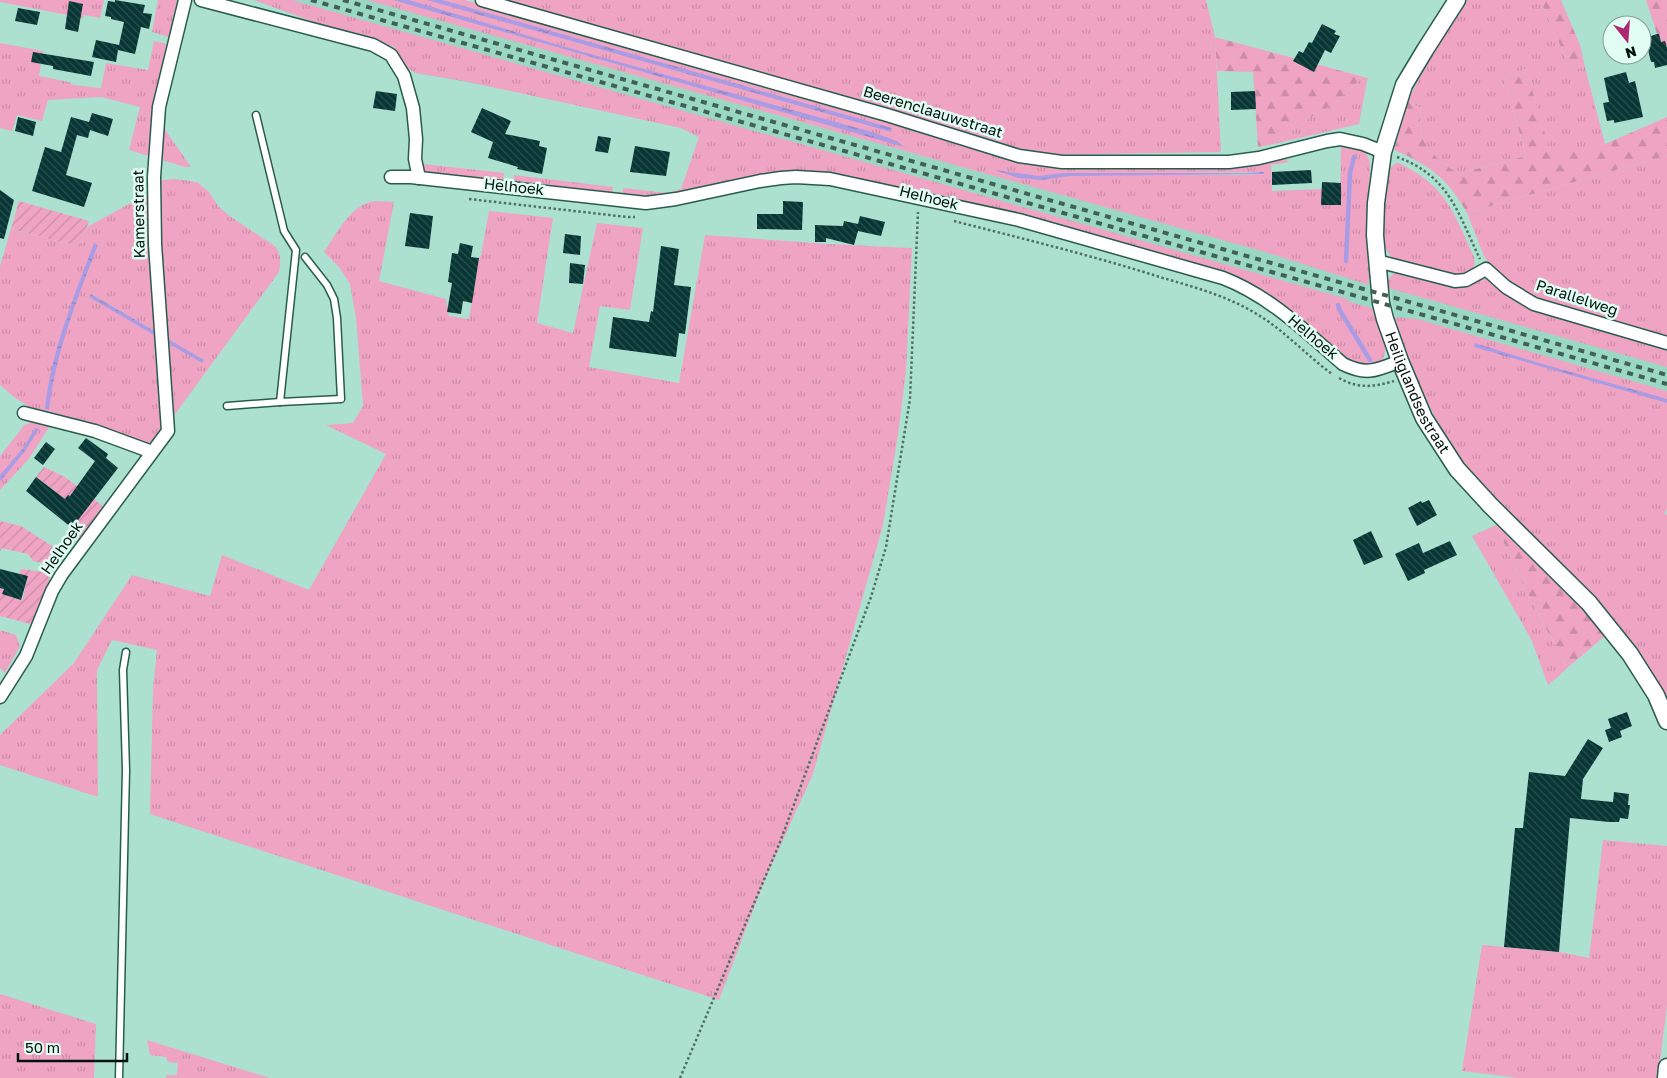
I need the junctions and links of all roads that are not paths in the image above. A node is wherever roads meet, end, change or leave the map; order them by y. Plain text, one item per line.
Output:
1 (185, 0) edge
2 (201, 0) edge
3 (482, 0) edge
4 (1457, 0) edge
5 (256, 115) dead end
6 (1383, 152) junction
7 (391, 177) dead end
8 (419, 178) junction
9 (305, 257) dead end
10 (1377, 261) junction
11 (1667, 343) edge
12 (1400, 361) junction
13 (280, 402) junction
14 (227, 406) dead end
15 (24, 413) dead end
16 (168, 431) joint
17 (152, 452) junction
18 (126, 652) dead end
19 (0, 697) edge
20 (1667, 721) edge
21 (1667, 1067) edge
22 (119, 1078) edge
23 (1666, 1078) edge

1 - 16 street, Kamerstraat
2 - 8 street
3 - 6 street, Beerenclaauwstraat
4 - 6 street, Heiliglandsestraat
5 - 13 lane
6 - 10 street, Heiliglandsestraat
7 - 8 street, Helhoek
8 - 12 street, Helhoek
9 - 13 lane
10 - 11 street, Parallelweg
10 - 12 street, Heiliglandsestraat
12 - 20 street, Heiliglandsestraat
13 - 14 lane
15 - 17 street
16 - 17 street, Helhoek
17 - 19 street, Helhoek
18 - 22 lane
21 - 23 street

